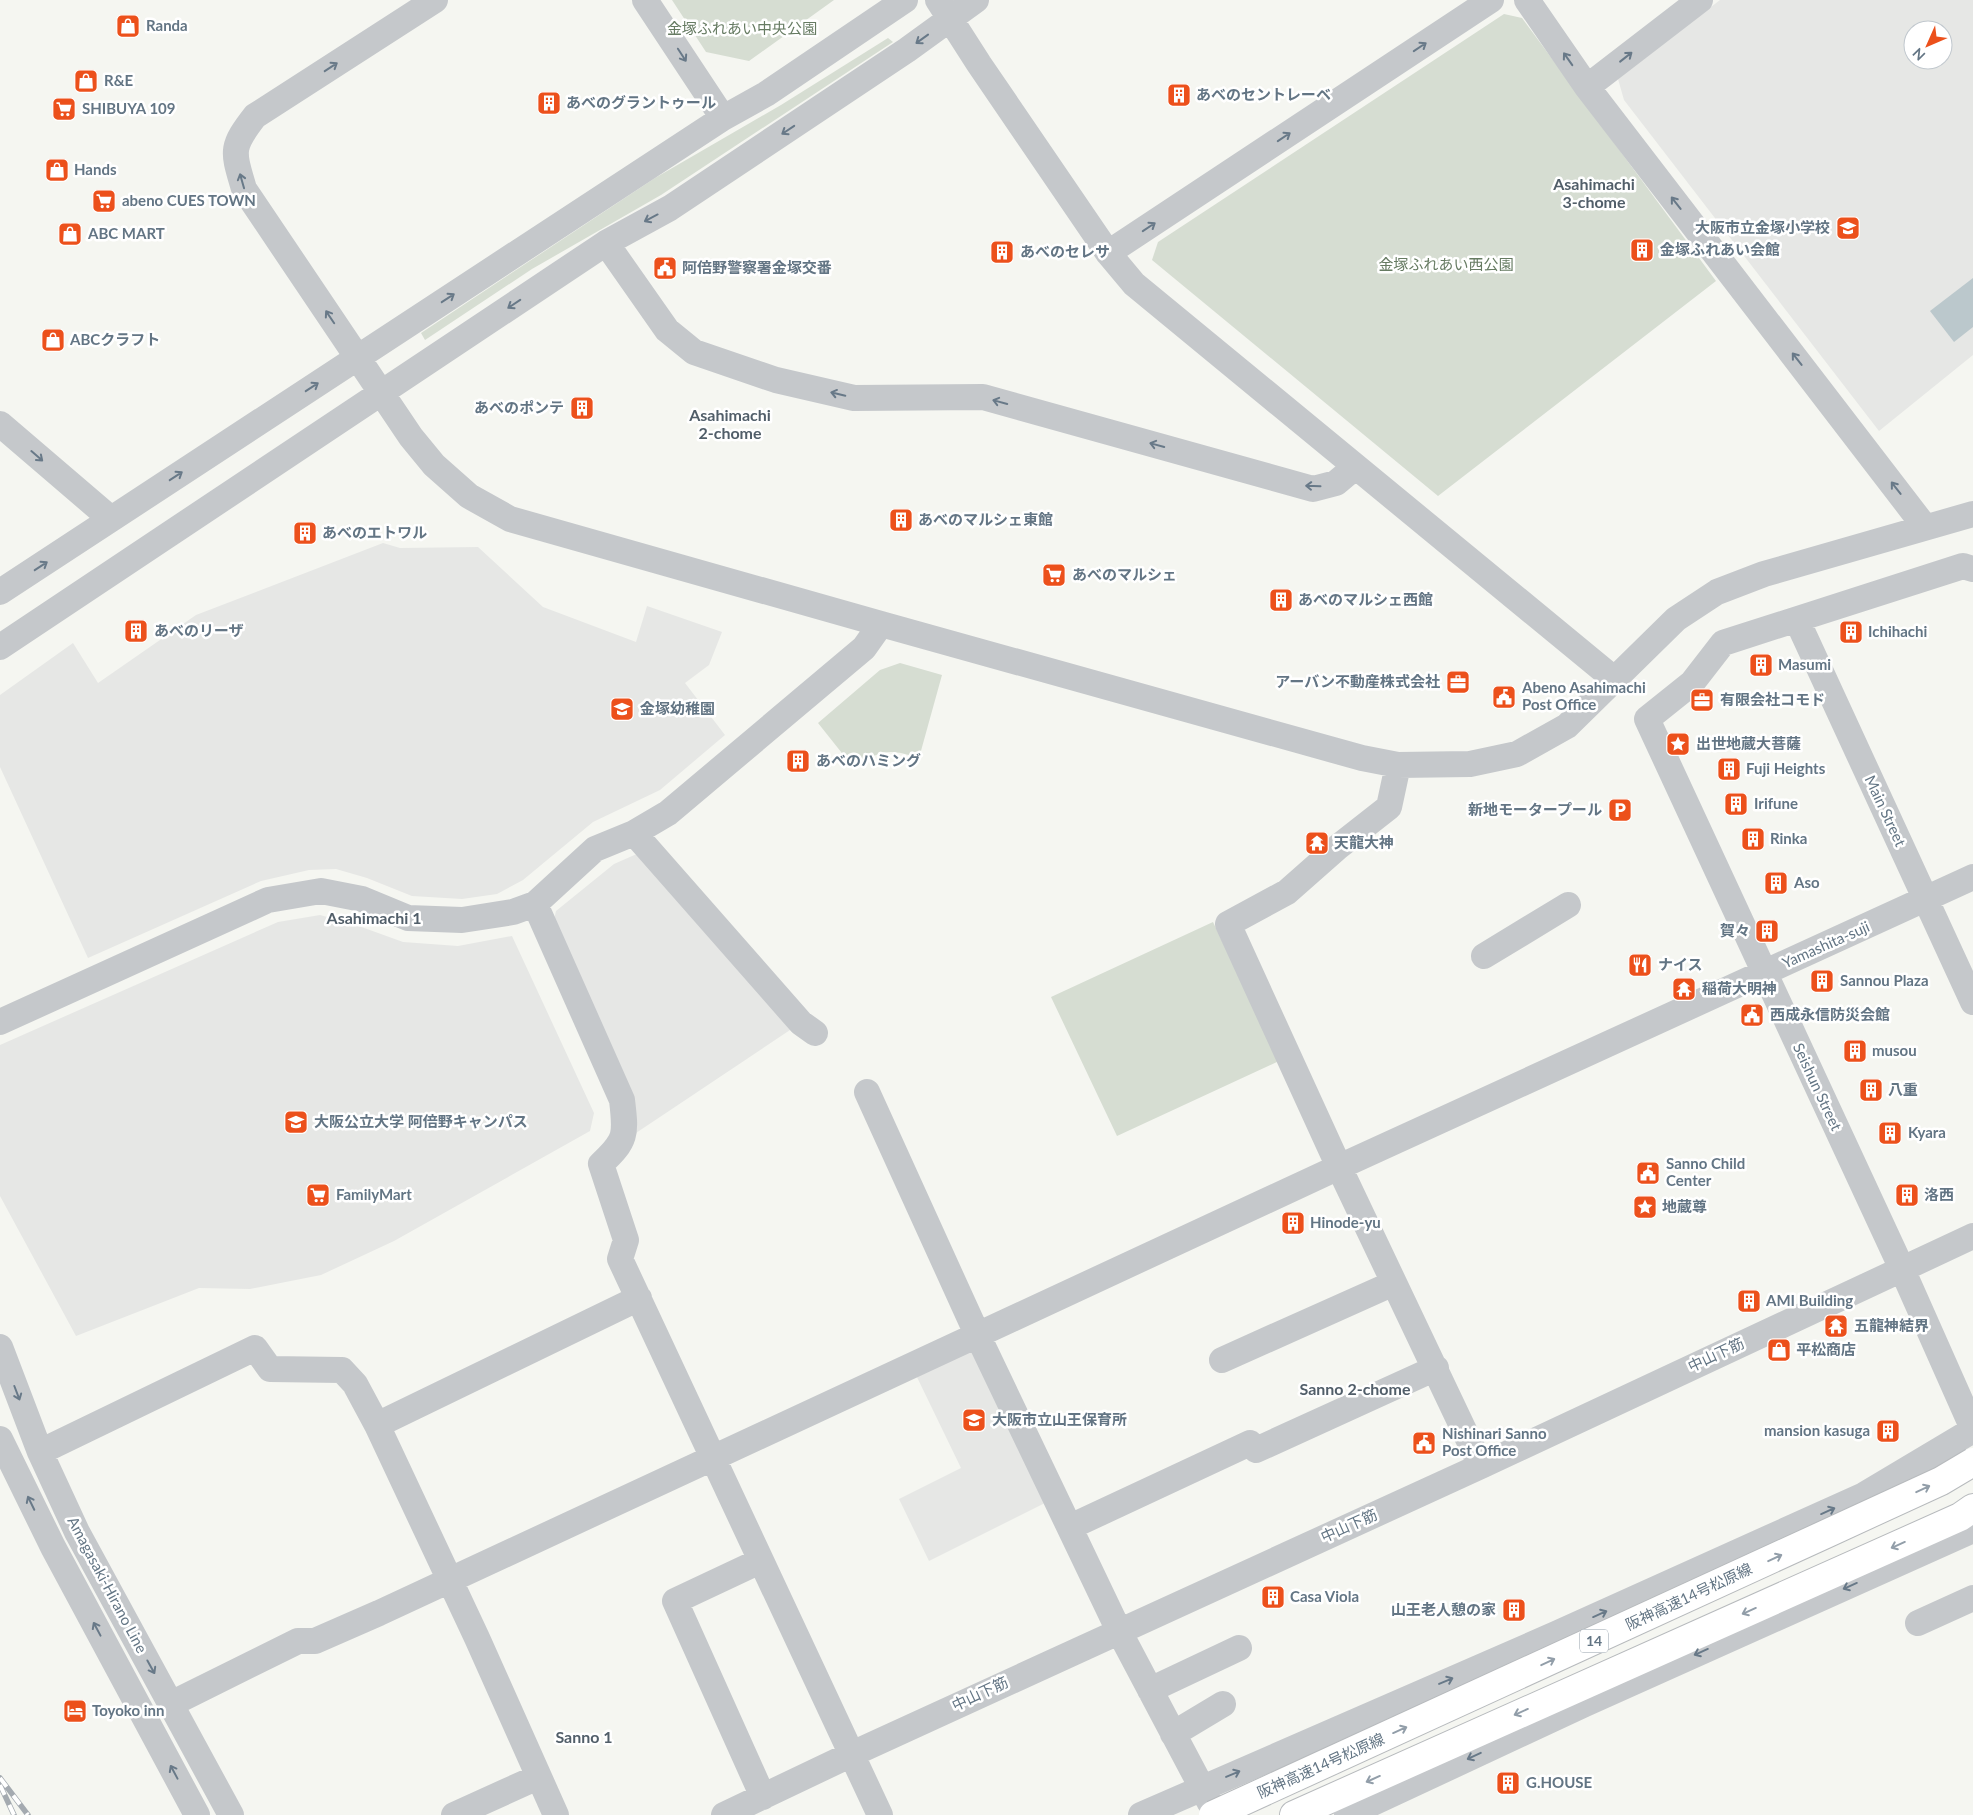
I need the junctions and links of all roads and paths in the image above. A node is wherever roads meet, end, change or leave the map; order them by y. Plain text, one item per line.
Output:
1 (435, 0) edge
2 (645, 0) edge
3 (905, 0) edge
4 (976, 0) edge
5 (1491, 0) edge
6 (1527, 0) edge
7 (1700, 0) edge
8 (943, 10) edge
9 (1587, 87) junction
10 (723, 118) junction
11 (606, 243) junction
12 (1108, 253) junction
13 (357, 357) junction
14 (380, 393) junction
15 (0, 424) edge
16 (1356, 467) junction
17 (1973, 514) edge
18 (111, 519) junction
19 (1925, 527) junction
20 (1973, 569) edge
21 (0, 592) edge
22 (1797, 620) junction
23 (881, 624) junction
24 (0, 647) edge
25 (1614, 679) junction
26 (1398, 765) junction
27 (634, 833) junction
28 (1973, 877) edge
29 (1926, 900) junction
30 (535, 904) junction
31 (1568, 905) dead end
32 (1484, 956) dead end
33 (1765, 973) junction
34 (1973, 1002) edge
35 (0, 1022) edge
36 (815, 1033) dead end
37 (867, 1092) dead end
38 (1339, 1167) junction
39 (1973, 1236) edge
40 (1902, 1270) junction
41 (1394, 1283) junction
42 (639, 1298) junction
43 (977, 1334) junction
44 (0, 1347) edge
45 (1222, 1360) dead end
46 (1436, 1368) junction
47 (377, 1425) junction
48 (1973, 1429) edge
49 (0, 1439) edge
50 (40, 1452) junction
51 (714, 1457) junction
52 (1973, 1462) edge
53 (1481, 1466) junction
54 (1973, 1508) edge
55 (1070, 1527) junction
56 (1973, 1530) edge
57 (760, 1561) junction
58 (448, 1580) junction
59 (1973, 1598) edge
60 (1918, 1624) dead end
61 (1119, 1631) junction
62 (1239, 1648) dead end
63 (1150, 1690) junction
64 (171, 1704) junction
65 (1223, 1704) dead end
66 (1173, 1734) junction
67 (852, 1754) junction
68 (538, 1777) junction
69 (1201, 1788) junction
70 (763, 1797) junction
71 (1386, 1807) edge
72 (197, 1815) edge
73 (231, 1815) edge
74 (454, 1815) edge
75 (556, 1815) edge
76 (724, 1815) edge
77 (880, 1815) edge
78 (1141, 1815) edge
79 (1212, 1815) edge
80 (1218, 1815) edge
81 (1294, 1815) edge
82 (1347, 1815) edge

13 -> 1 street
2 -> 10 street
3 - 10 street
4 - 8 street
12 -> 5 street
9 -> 6 street
9 -> 7 street
8 -> 11 street
8 - 12 street
19 -> 9 street
13 -> 10 street
11 -> 14 street
16 -> 11 street
12 - 16 street
13 - 14 street
18 -> 13 street
14 - 23 street
14 - 24 street
15 -> 18 street
16 - 25 street
17 - 19 street
21 -> 18 street
19 - 25 street
20 - 22 street
22 - 29 street, Main Street
22 - 33 street, Seishun Street
23 - 26 street
23 - 27 street
25 - 26 street
26 - 38 street
27 - 30 street
27 - 36 street
28 - 29 street, Yamashita-suji
29 - 33 street, Yamashita-suji
29 - 34 street, Main Street
30 - 35 street
30 - 42 street
31 - 32 street
33 - 38 street, Yamashita-suji
33 - 40 street, Seishun Street
37 - 43 street
38 - 41 street
38 - 43 street, Yamashita-suji
39 - 40 street, 中山下筋
40 - 48 street, Seishun Street
40 - 53 street, 中山下筋
41 - 45 street
41 - 46 street
42 - 47 street
42 - 51 street
43 - 51 street, Yamashita-suji
43 - 55 street
44 -> 50 street, Amagasaki-Hirano Line
46 - 53 street
46 - 55 street
47 - 50 street
47 - 58 street
69 -> 48 street
72 -> 49 street, Amagasaki-Hirano Line
50 -> 64 street, Amagasaki-Hirano Line
51 - 57 street
51 - 58 street, Yamashita-suji
79 -> 52 highway, 阪神高速14号松原線 / 14, bridge
53 - 61 street, 中山下筋
54 -> 81 highway, 14
55 - 61 street
56 -> 71 street
57 - 67 street
57 - 70 street
58 - 64 street, Yamashita-suji
58 - 68 street
59 - 60 street
61 - 63 street
61 - 67 street, 中山下筋
62 - 63 street
63 - 66 street
64 - 73 street, Amagasaki-Hirano Line
65 - 66 street
66 - 69 street
67 - 70 street, 中山下筋
67 - 77 street
68 - 74 street
68 - 75 street
69 - 78 street
69 - 80 street
70 - 76 street, 中山下筋
71 - 82 street

